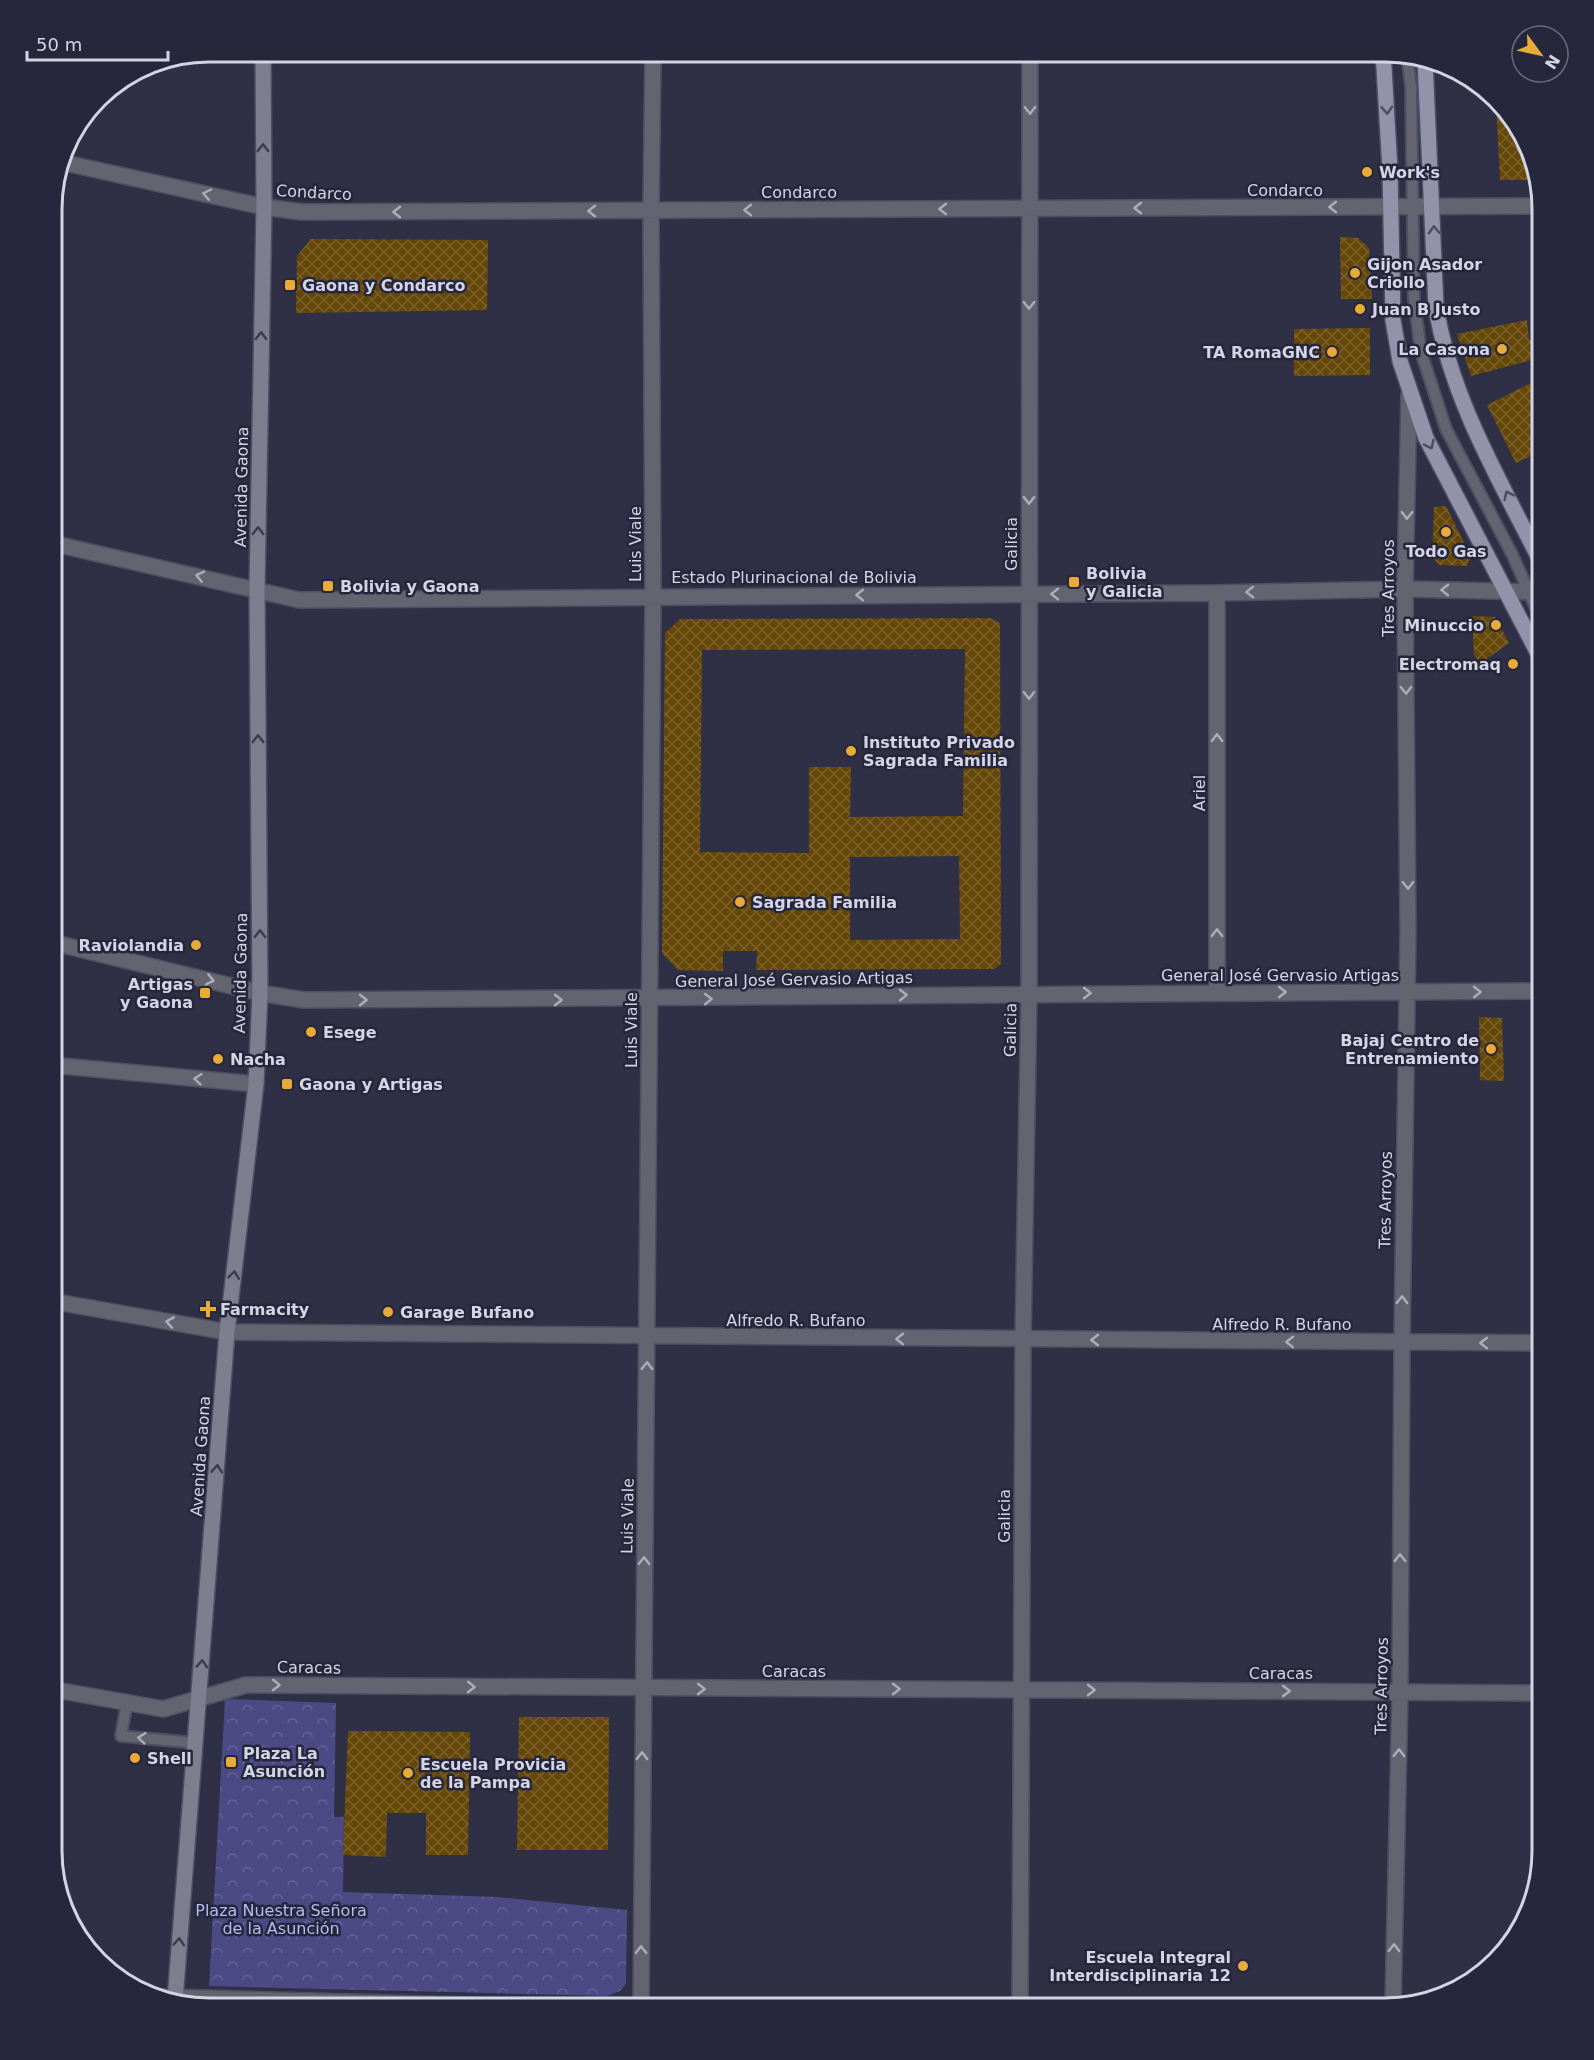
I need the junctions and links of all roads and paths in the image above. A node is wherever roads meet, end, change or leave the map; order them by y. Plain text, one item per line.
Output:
1 (262, 62) edge
2 (654, 62) edge
3 (1030, 62) edge
4 (1384, 62) edge
5 (1408, 63) edge
6 (1425, 67) edge
7 (69, 164) edge
8 (1532, 206) edge
9 (264, 207) junction
10 (1391, 207) junction
11 (1413, 208) junction
12 (1433, 208) junction
13 (1029, 209) junction
14 (651, 211) junction
15 (1409, 394) junction
16 (1532, 543) edge
17 (62, 545) edge
18 (1405, 589) junction
19 (257, 590) junction
20 (1504, 591) junction
21 (1527, 592) junction
22 (1532, 592) edge
23 (1217, 593) junction
24 (1029, 594) junction
25 (653, 595) junction
26 (1532, 602) edge
27 (1532, 643) edge
28 (62, 945) edge
29 (1532, 991) edge
30 (1217, 992) junction
31 (260, 993) junction
32 (1029, 993) junction
33 (1406, 993) junction
34 (649, 1000) junction
35 (61, 1066) edge
36 (256, 1084) junction
37 (61, 1303) edge
38 (227, 1332) junction
39 (647, 1337) junction
40 (1023, 1340) junction
41 (1401, 1342) junction
42 (1532, 1343) edge
43 (643, 1689) junction
44 (1021, 1689) junction
45 (61, 1691) edge
46 (1400, 1692) junction
47 (1532, 1693) edge
48 (200, 1700) junction
49 (127, 1702) junction
50 (196, 1743) junction
51 (175, 1994) edge
52 (641, 1998) edge
53 (1020, 1998) edge
54 (1393, 1998) edge

9 -> 1 main road, Avenida Gaona
2 - 14 street, Luis Viale
3 -> 13 street, Galicia
4 -> 10 main road
5 - 11 lane
6 - 12 main road
9 -> 7 street, Condarco
8 - 12 street, Condarco
14 -> 9 street, Condarco
19 -> 9 main road, Avenida Gaona
10 - 11 street, Condarco
10 -> 13 street, Condarco
10 - 15 main road
11 - 12 street, Condarco
11 - 21 lane
16 -> 12 main road
13 -> 14 street, Condarco
13 -> 24 street, Galicia
14 - 25 street, Luis Viale
15 -> 18 street, Tres Arroyos
15 -> 20 main road
19 -> 17 street, Estado Plurinacional de Bolivia
20 -> 18 street, Estado Plurinacional de Bolivia
18 -> 23 street, Estado Plurinacional de Bolivia
18 -> 33 street, Tres Arroyos
19 - 25 street, Estado Plurinacional de Bolivia
31 -> 19 main road, Avenida Gaona
20 - 21 street, Estado Plurinacional de Bolivia
20 - 27 main road
21 - 22 street, Estado Plurinacional de Bolivia
21 - 26 lane
23 -> 24 street, Estado Plurinacional de Bolivia
30 -> 23 street, Ariel
24 -> 25 street, Estado Plurinacional de Bolivia
24 -> 32 street, Galicia
25 - 34 street, Luis Viale
28 -> 31 street, General José Gervasio Artigas
33 -> 29 street, General José Gervasio Artigas
32 -> 30 street, General José Gervasio Artigas
30 -> 33 street, General José Gervasio Artigas
31 -> 34 street, General José Gervasio Artigas
31 - 36 main road, Avenida Gaona
34 -> 32 street, General José Gervasio Artigas
32 - 40 street, Galicia
41 -> 33 street, Tres Arroyos
34 - 39 street, Luis Viale
36 -> 35 street
38 -> 36 main road, Avenida Gaona
38 -> 37 street, Alfredo R. Bufano
38 - 39 street, Alfredo R. Bufano
48 -> 38 main road, Avenida Gaona
40 -> 39 street, Alfredo R. Bufano
43 -> 39 street, Luis Viale
41 -> 40 street, Alfredo R. Bufano
40 - 44 street, Galicia
42 -> 41 street, Alfredo R. Bufano
46 -> 41 street, Tres Arroyos
43 -> 44 street, Caracas
48 -> 43 street, Caracas
52 -> 43 street, Luis Viale
44 -> 46 street, Caracas
44 - 53 street, Galicia
45 - 49 street, Caracas
46 - 47 street, Caracas
54 -> 46 street, Tres Arroyos
48 - 49 street, Caracas
48 - 50 main road, Avenida Gaona
50 -> 49 lane
51 -> 50 main road, Avenida Gaona

